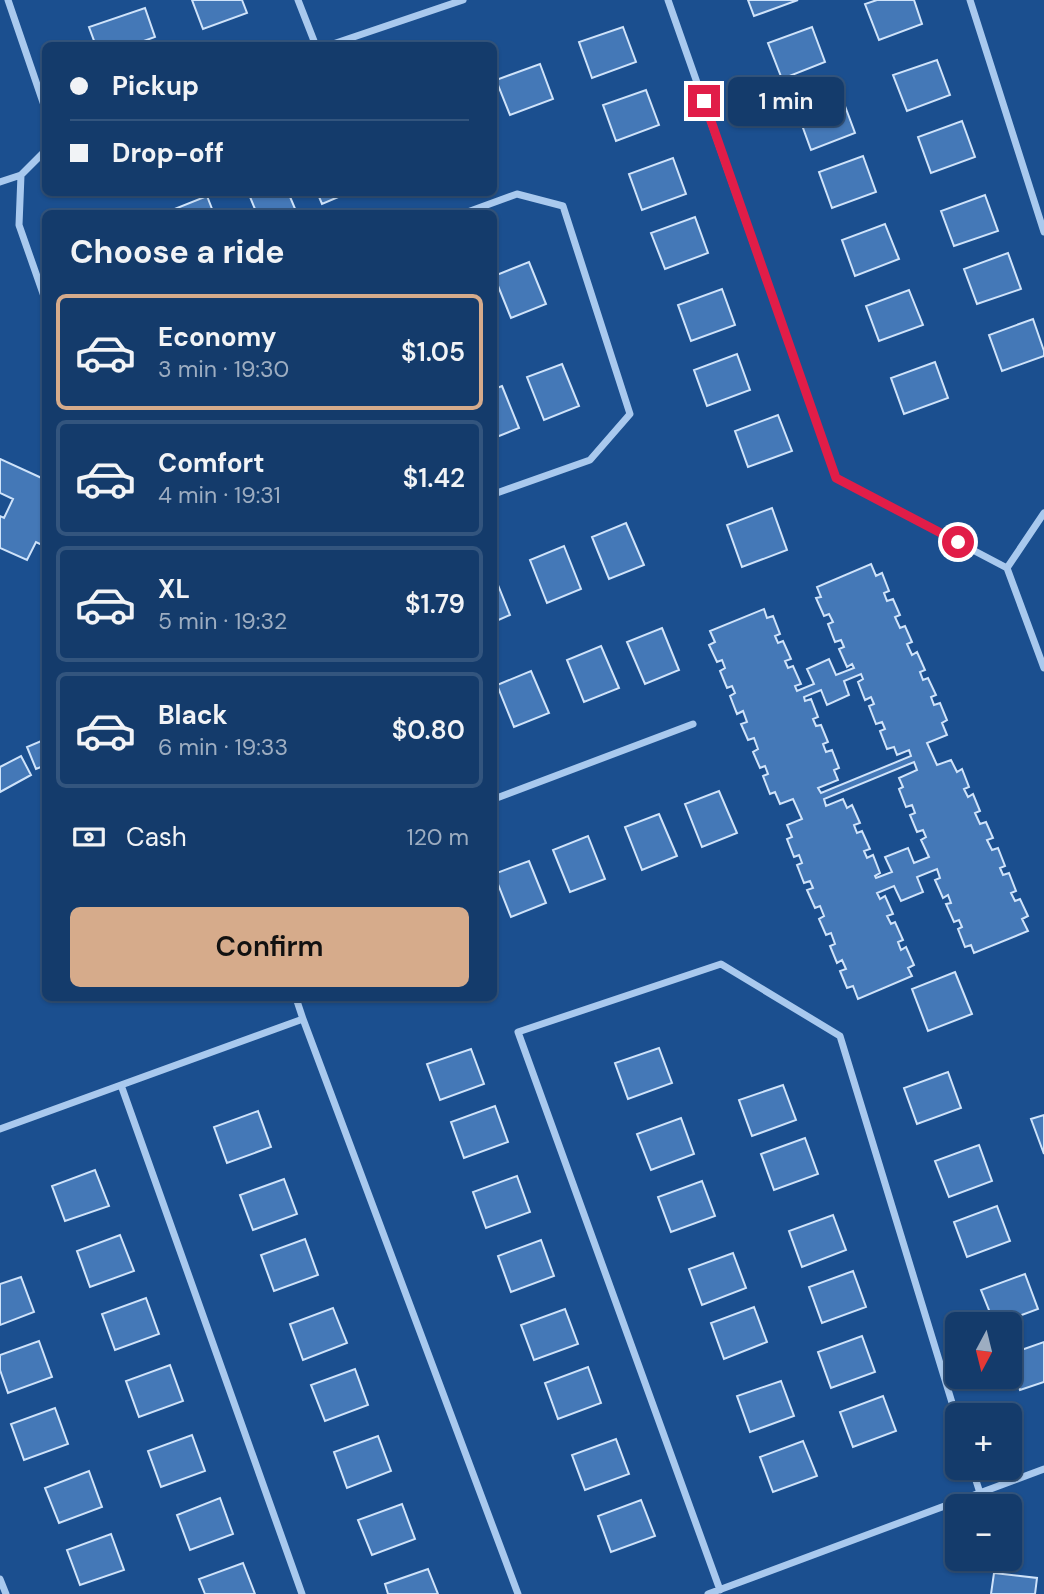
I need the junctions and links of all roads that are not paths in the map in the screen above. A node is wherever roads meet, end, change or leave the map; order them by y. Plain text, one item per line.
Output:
1 (8, 0) edge
2 (298, 0) edge
3 (463, 0) edge
4 (668, 0) edge
5 (970, 0) edge
6 (314, 42) edge
7 (339, 42) edge
8 (42, 99) edge
9 (42, 154) edge
10 (20, 174) junction
11 (0, 182) edge
12 (473, 210) edge
13 (1044, 232) edge
14 (42, 291) edge
15 (497, 493) edge
16 (1044, 513) edge
17 (1007, 568) junction
18 (1044, 668) edge
19 (693, 724) dead end
20 (497, 798) edge
21 (297, 1001) edge
22 (303, 1019) junction
23 (121, 1085) junction
24 (0, 1129) edge
25 (952, 1403) edge
26 (1044, 1469) edge
27 (976, 1480) edge
28 (980, 1493) junction
29 (0, 1579) edge
30 (720, 1590) junction
31 (6, 1594) edge
32 (302, 1594) edge
33 (518, 1594) edge
34 (708, 1594) edge

1 - 8 street
2 - 6 street
3 - 7 street
4 - 17 street
5 - 13 street
9 - 10 street
10 - 11 street
10 - 14 street
12 - 15 street
16 - 17 street
17 - 18 street
19 - 20 street
21 - 22 street
22 - 23 street
22 - 33 street
23 - 24 street
23 - 32 street
25 - 30 street
26 - 28 street
27 - 28 street
28 - 30 street
29 - 31 street
30 - 34 street

